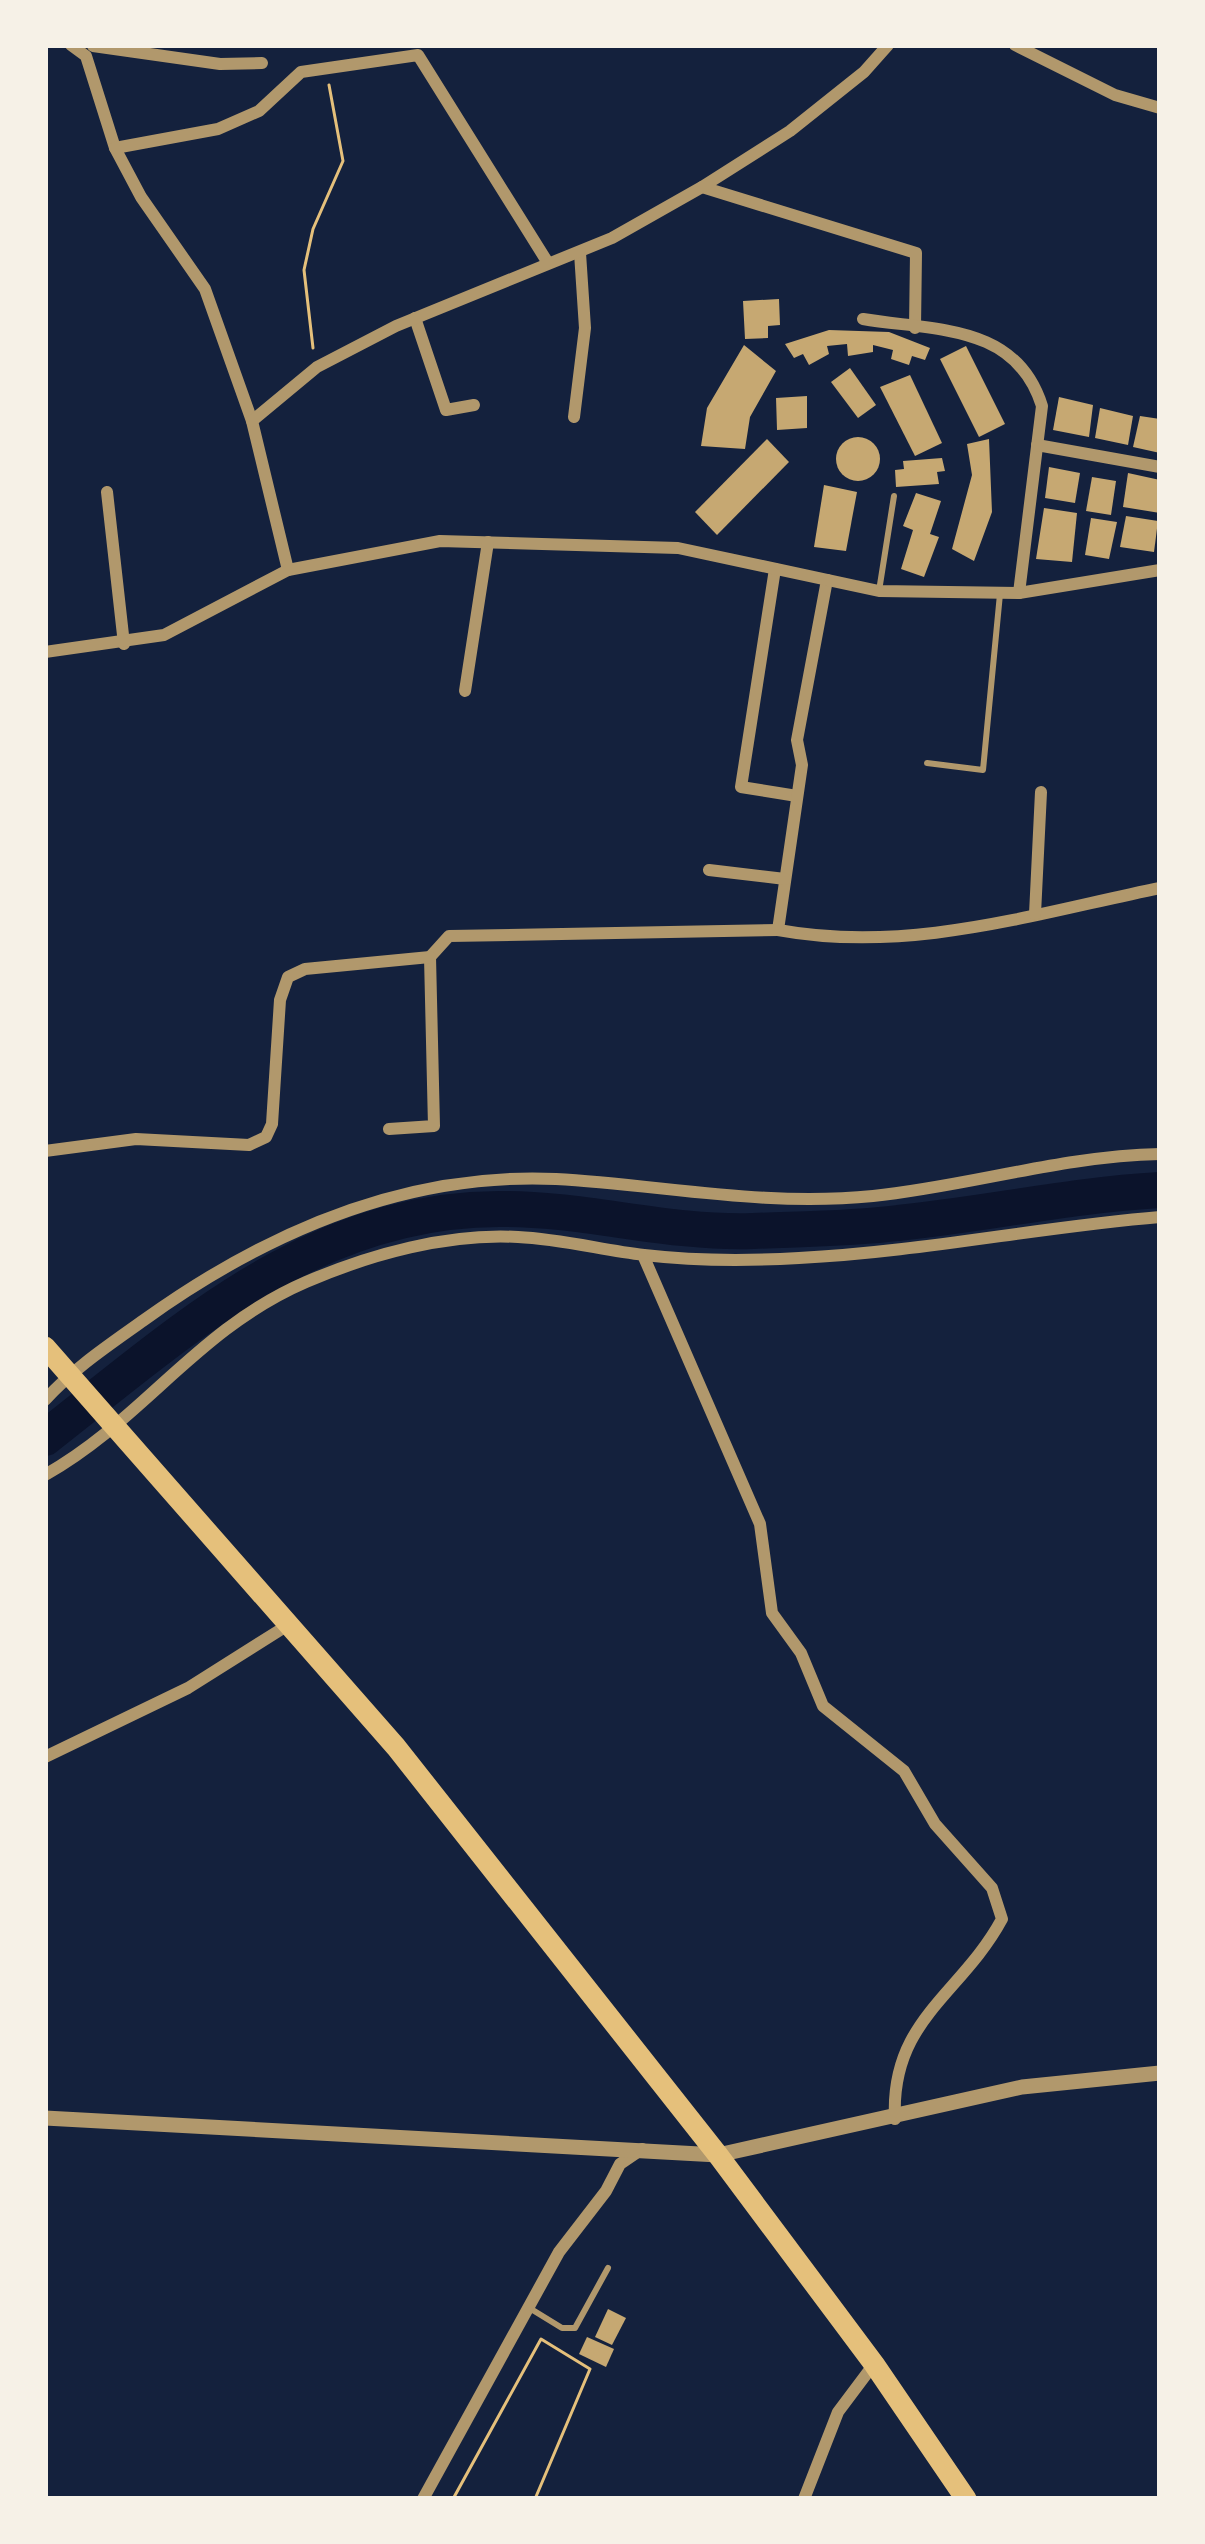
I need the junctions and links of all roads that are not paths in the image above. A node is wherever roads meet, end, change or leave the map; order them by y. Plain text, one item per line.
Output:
1 (71, 45) edge
2 (432, 45) edge
3 (888, 45) edge
4 (1015, 45) edge
5 (91, 49) edge
6 (418, 55) junction
7 (262, 63) dead end
8 (1160, 109) edge
9 (115, 148) junction
10 (702, 187) junction
11 (580, 253) junction
12 (548, 263) junction
13 (415, 318) junction
14 (863, 319) dead end
15 (914, 328) junction
16 (474, 405) dead end
17 (574, 417) dead end
18 (252, 422) junction
19 (1037, 445) junction
20 (1160, 466) edge
21 (107, 492) dead end
22 (893, 496) dead end
23 (488, 542) junction
24 (775, 569) junction
25 (288, 570) junction
26 (1160, 570) edge
27 (826, 580) junction
28 (879, 591) junction
29 (1019, 593) junction
30 (1000, 594) junction
31 (124, 644) junction
32 (45, 652) edge
33 (465, 691) dead end
34 (927, 764) dead end
35 (1041, 792) dead end
36 (797, 796) junction
37 (709, 869) dead end
38 (785, 879) junction
39 (1160, 888) edge
40 (1034, 914) junction
41 (778, 930) junction
42 (430, 957) junction
43 (389, 1130) dead end
44 (45, 1151) edge
45 (1160, 1154) edge
46 (1160, 1217) edge
47 (643, 1255) junction
48 (45, 1347) edge
49 (70, 1382) junction
50 (45, 1400) edge
51 (108, 1425) junction
52 (45, 1475) edge
53 (288, 1625) junction
54 (45, 1757) edge
55 (1160, 2073) edge
56 (45, 2118) edge
57 (895, 2119) junction
58 (643, 2149) junction
59 (718, 2155) junction
60 (608, 2268) dead end
61 (531, 2308) junction
62 (874, 2364) junction
63 (424, 2499) edge
64 (804, 2499) edge
65 (966, 2499) edge

1 - 5 street
2 - 6 lane
3 - 10 street
4 - 8 street
5 - 7 street
5 - 9 street
6 - 9 street
6 - 12 street
9 - 18 street
10 - 11 street
10 - 15 street
11 - 12 street
11 - 17 street
12 - 13 street
13 - 16 street
13 - 18 street
14 - 15 street
15 - 19 street
18 - 25 street
19 - 20 street
19 - 29 street
21 - 31 street
22 - 28 lane
23 - 24 street
23 - 25 street
23 - 33 street
24 - 27 street
24 - 36 street
25 - 31 street
26 - 29 street
27 - 28 street
27 - 36 street
28 - 30 street
29 - 30 street
30 - 34 lane
31 - 32 street
35 - 40 street
36 - 38 street
37 - 38 street
38 - 41 street
39 - 40 street
40 - 41 street
41 - 42 street
42 - 43 street
42 - 44 street
45 - 49 street
46 - 47 street
47 - 51 street
47 - 57 street
48 - 49 highway
49 - 50 street
49 - 51 highway
51 - 52 street
51 - 53 highway
53 - 54 street
53 - 59 highway
55 - 57 street
56 - 58 street
57 - 59 street
58 - 59 street
58 - 61 street
59 - 62 highway
60 - 61 lane
61 - 63 street
62 - 64 street
62 - 65 highway

